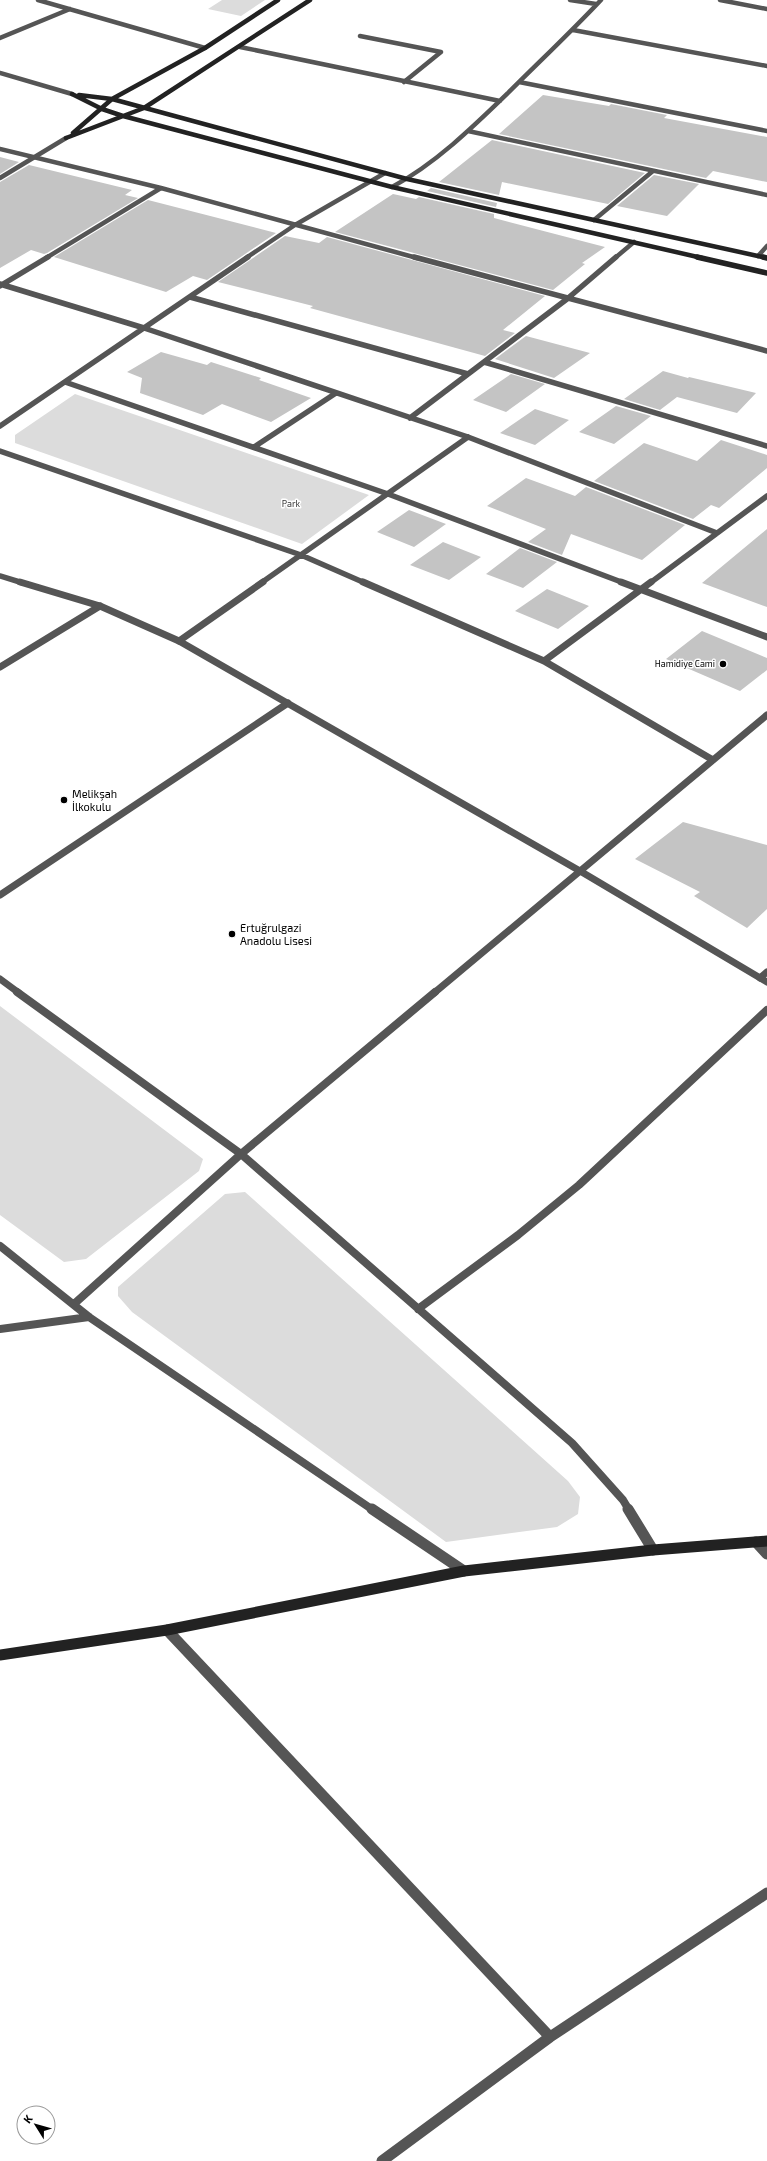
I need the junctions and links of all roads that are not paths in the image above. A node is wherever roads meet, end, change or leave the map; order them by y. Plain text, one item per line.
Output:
1 (38, 0) edge
2 (278, 0) edge
3 (310, 0) edge
4 (570, 0) edge
5 (601, 0) edge
6 (720, 0) edge
7 (596, 4) junction
8 (70, 9) junction
9 (767, 9) edge
10 (573, 30) junction
11 (360, 36) dead end
12 (0, 38) edge
13 (240, 47) junction
14 (205, 48) junction
15 (767, 66) edge
16 (0, 73) edge
17 (404, 82) junction
18 (519, 82) junction
19 (72, 94) junction
20 (112, 99) junction
21 (500, 101) junction
22 (144, 108) junction
23 (102, 109) junction
24 (123, 116) junction
25 (468, 131) junction
26 (767, 131) edge
27 (66, 138) junction
28 (0, 149) edge
29 (36, 157) junction
30 (653, 171) junction
31 (385, 173) junction
32 (0, 178) edge
33 (407, 179) junction
34 (371, 181) junction
35 (392, 187) junction
36 (161, 188) junction
37 (767, 195) edge
38 (594, 220) junction
39 (295, 225) junction
40 (634, 242) junction
41 (767, 246) edge
42 (758, 256) junction
43 (767, 258) edge
44 (767, 273) edge
45 (1, 285) edge
46 (190, 297) junction
47 (566, 299) junction
48 (144, 328) junction
49 (767, 351) edge
50 (484, 362) junction
51 (468, 374) junction
52 (65, 382) junction
53 (336, 393) junction
54 (410, 418) junction
55 (0, 426) edge
56 (468, 437) junction
57 (767, 446) edge
58 (254, 447) junction
59 (0, 451) edge
60 (388, 494) junction
61 (767, 496) edge
62 (716, 533) junction
63 (301, 555) junction
64 (0, 576) edge
65 (640, 589) junction
66 (100, 606) junction
67 (767, 637) edge
68 (179, 641) junction
69 (544, 661) junction
70 (0, 667) edge
71 (288, 703) junction
72 (767, 715) edge
73 (713, 760) junction
74 (580, 871) junction
75 (0, 895) edge
76 (767, 972) edge
77 (0, 979) edge
78 (764, 980) edge
79 (767, 1010) edge
80 (241, 1154) junction
81 (0, 1246) edge
82 (74, 1304) junction
83 (418, 1309) junction
84 (90, 1317) junction
85 (0, 1329) edge
86 (767, 1541) edge
87 (756, 1542) junction
88 (653, 1550) junction
89 (767, 1554) edge
90 (464, 1571) junction
91 (167, 1630) junction
92 (0, 1655) edge
93 (767, 1893) edge
94 (550, 2037) junction
95 (382, 2161) edge

1 - 8 street
2 - 14 main road
3 - 13 main road
4 - 7 street
5 - 7 street
6 - 9 street
7 - 10 street
8 - 12 street
8 - 14 street
10 - 15 street
10 - 18 street
11 - 17 street
13 - 17 street
13 - 22 main road
14 - 20 main road
16 - 19 street
17 - 21 street
18 - 21 street
18 - 26 street
19 - 20 main road
19 - 23 main road
20 - 22 main road
20 - 23 main road
21 - 25 street
22 - 24 main road
22 - 31 main road
23 - 24 main road
23 - 27 main road
24 - 27 main road
24 - 34 main road
25 - 30 street
25 - 33 street
27 - 29 street
28 - 29 street
29 - 32 street
29 - 36 street
30 - 37 street
30 - 38 street
31 - 33 main road
31 - 34 street
33 - 35 street
33 - 38 main road
34 - 35 main road
34 - 39 street
35 - 40 main road
36 - 39 street
36 - 45 street
38 - 42 main road
39 - 46 street
39 - 47 street
40 - 44 main road
40 - 47 street
41 - 42 street
42 - 43 main road
45 - 48 street
46 - 48 street
46 - 51 street
47 - 49 street
47 - 50 street
48 - 52 street
48 - 53 street
50 - 51 street
50 - 57 street
51 - 54 street
52 - 55 street
52 - 58 street
53 - 54 street
53 - 58 street
54 - 56 street
56 - 60 street
56 - 62 street
58 - 60 street
59 - 63 street
60 - 63 street
60 - 65 street
61 - 62 street
62 - 65 street
63 - 68 street
63 - 69 street
64 - 66 street
65 - 67 street
65 - 69 street
66 - 68 street
66 - 70 street
68 - 71 street
69 - 73 street
71 - 74 street
71 - 75 street
72 - 73 street
73 - 74 street
74 - 78 street
74 - 80 street
76 - 78 street
77 - 80 street
79 - 83 street
80 - 82 street
80 - 83 street
81 - 82 street
82 - 84 street
83 - 88 street
84 - 85 street
84 - 90 street
86 - 87 main road
87 - 88 main road
87 - 89 street
88 - 90 main road
90 - 91 main road
91 - 92 main road
91 - 94 street
93 - 94 street
94 - 95 street

